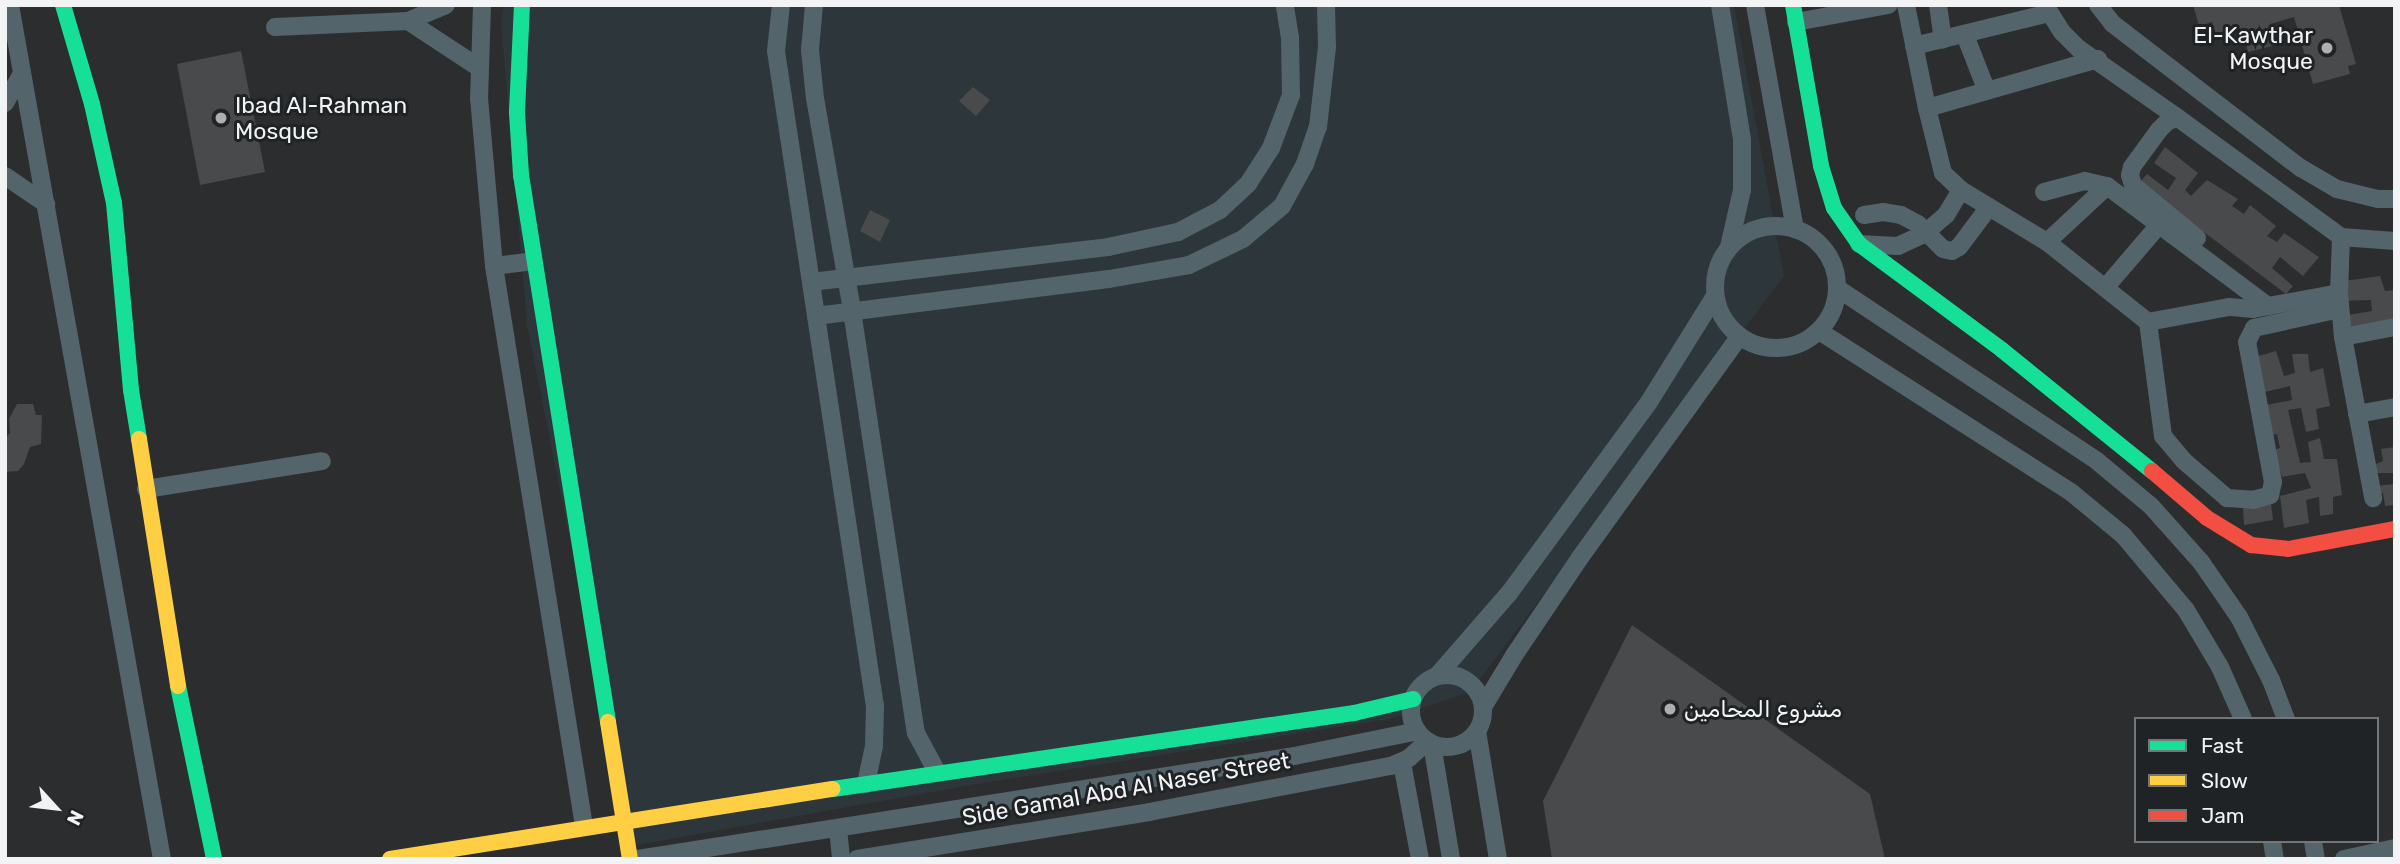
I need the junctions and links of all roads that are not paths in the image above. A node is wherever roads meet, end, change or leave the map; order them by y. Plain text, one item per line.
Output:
1 (10, 5) edge
2 (63, 5) edge
3 (446, 5) edge
4 (482, 5) edge
5 (522, 5) edge
6 (781, 5) edge
7 (814, 5) edge
8 (1285, 5) edge
9 (1326, 5) edge
10 (1720, 5) edge
11 (1755, 5) edge
12 (1888, 5) edge
13 (1906, 5) edge
14 (1938, 5) edge
15 (2098, 5) edge
16 (2047, 9) edge
17 (1794, 14) edge
18 (408, 21) junction
19 (275, 27) dead end
20 (1965, 34) junction
21 (1942, 40) junction
22 (1914, 46) junction
23 (2098, 59) junction
24 (478, 67) junction
25 (22, 73) junction
26 (1986, 89) junction
27 (5, 103) edge
28 (1927, 108) junction
29 (2178, 118) junction
30 (5, 176) edge
31 (2107, 186) junction
32 (1961, 190) junction
33 (2044, 192) dead end
34 (2395, 199) edge
35 (46, 204) junction
36 (1989, 206) junction
37 (1864, 215) dead end
38 (2159, 225) junction
39 (1795, 229) junction
40 (1924, 234) junction
41 (2342, 237) junction
42 (2197, 239) dead end
43 (2395, 241) edge
44 (2048, 242) junction
45 (1859, 244) junction
46 (1729, 247) junction
47 (532, 261) junction
48 (494, 266) junction
49 (845, 281) junction
50 (811, 282) junction
51 (1837, 288) junction
52 (2105, 288) junction
53 (1715, 296) junction
54 (2340, 301) junction
55 (2268, 306) junction
56 (852, 311) junction
57 (816, 316) junction
58 (2148, 321) junction
59 (2395, 327) edge
60 (1819, 331) junction
61 (1739, 337) junction
62 (2395, 339) edge
63 (2344, 343) junction
64 (2395, 407) edge
65 (2357, 414) junction
66 (323, 461) dead end
67 (146, 489) junction
68 (2373, 498) dead end
69 (2395, 529) edge
70 (1437, 676) junction
71 (1413, 699) junction
72 (1483, 707) junction
73 (2242, 717) edge
74 (2285, 717) edge
75 (1477, 731) junction
76 (1426, 739) junction
77 (1402, 763) junction
78 (937, 772) junction
79 (866, 783) junction
80 (624, 820) junction
81 (869, 824) junction
82 (584, 826) junction
83 (838, 829) junction
84 (2395, 848) edge
85 (866, 858) edge
86 (162, 859) edge
87 (214, 859) edge
88 (390, 859) edge
89 (630, 859) edge
90 (638, 859) edge
91 (841, 859) edge
92 (1420, 859) edge
93 (1451, 859) edge
94 (1498, 859) edge
95 (2344, 859) edge

1 - 25 street
2 - 67 street
3 - 18 street
4 - 24 street
5 - 47 street
6 - 50 street
7 - 49 street
8 - 49 street
9 - 56 street
10 - 46 street
11 - 39 street
12 - 17 street
13 - 22 street
14 - 21 street
15 - 34 street
16 - 20 street
16 - 23 street
17 - 45 street
18 - 19 street
18 - 24 street
20 - 21 street
20 - 26 street
21 - 22 street
22 - 28 street
23 - 26 street
23 - 29 street
24 - 48 street
25 - 27 street
25 - 35 street
26 - 28 street
28 - 32 street
29 - 41 street
29 - 42 street
30 - 35 street
31 - 33 street
31 - 38 street
31 - 44 street
32 - 36 street
32 - 40 street
35 - 86 street
36 - 40 street
36 - 44 street
37 - 40 street
38 - 52 street
38 - 55 street
39 - 46 street
39 - 51 street
40 - 45 street
41 - 43 street
41 - 54 street
44 - 52 street
45 - 69 street
46 - 53 street
47 - 48 street
47 - 80 street
48 - 82 street
49 - 50 street
49 - 56 street
50 - 57 street
51 - 60 street
51 - 74 street
52 - 58 street
53 - 61 street
53 - 70 street
54 - 55 street
54 - 58 street
54 - 63 street
55 - 58 street
56 - 57 street
56 - 78 street
57 - 79 street
59 - 63 street
60 - 61 street
60 - 73 street
61 - 72 street
62 - 63 street
63 - 65 street
64 - 65 street
65 - 68 street
66 - 67 street
67 - 87 street
70 - 71 street
70 - 72 street
71 - 76 street
71 - 78 street
72 - 75 street
75 - 76 street
75 - 94 street
76 - 77 street, Side Gamal Abd Al Naser Street
76 - 81 street
76 - 93 street
77 - 85 street, Side Gamal Abd Al Naser Street
77 - 92 street
78 - 79 street
79 - 80 street
80 - 82 street
80 - 89 street
81 - 83 street
81 - 85 street
82 - 88 street
83 - 90 street
83 - 91 street
84 - 95 street

